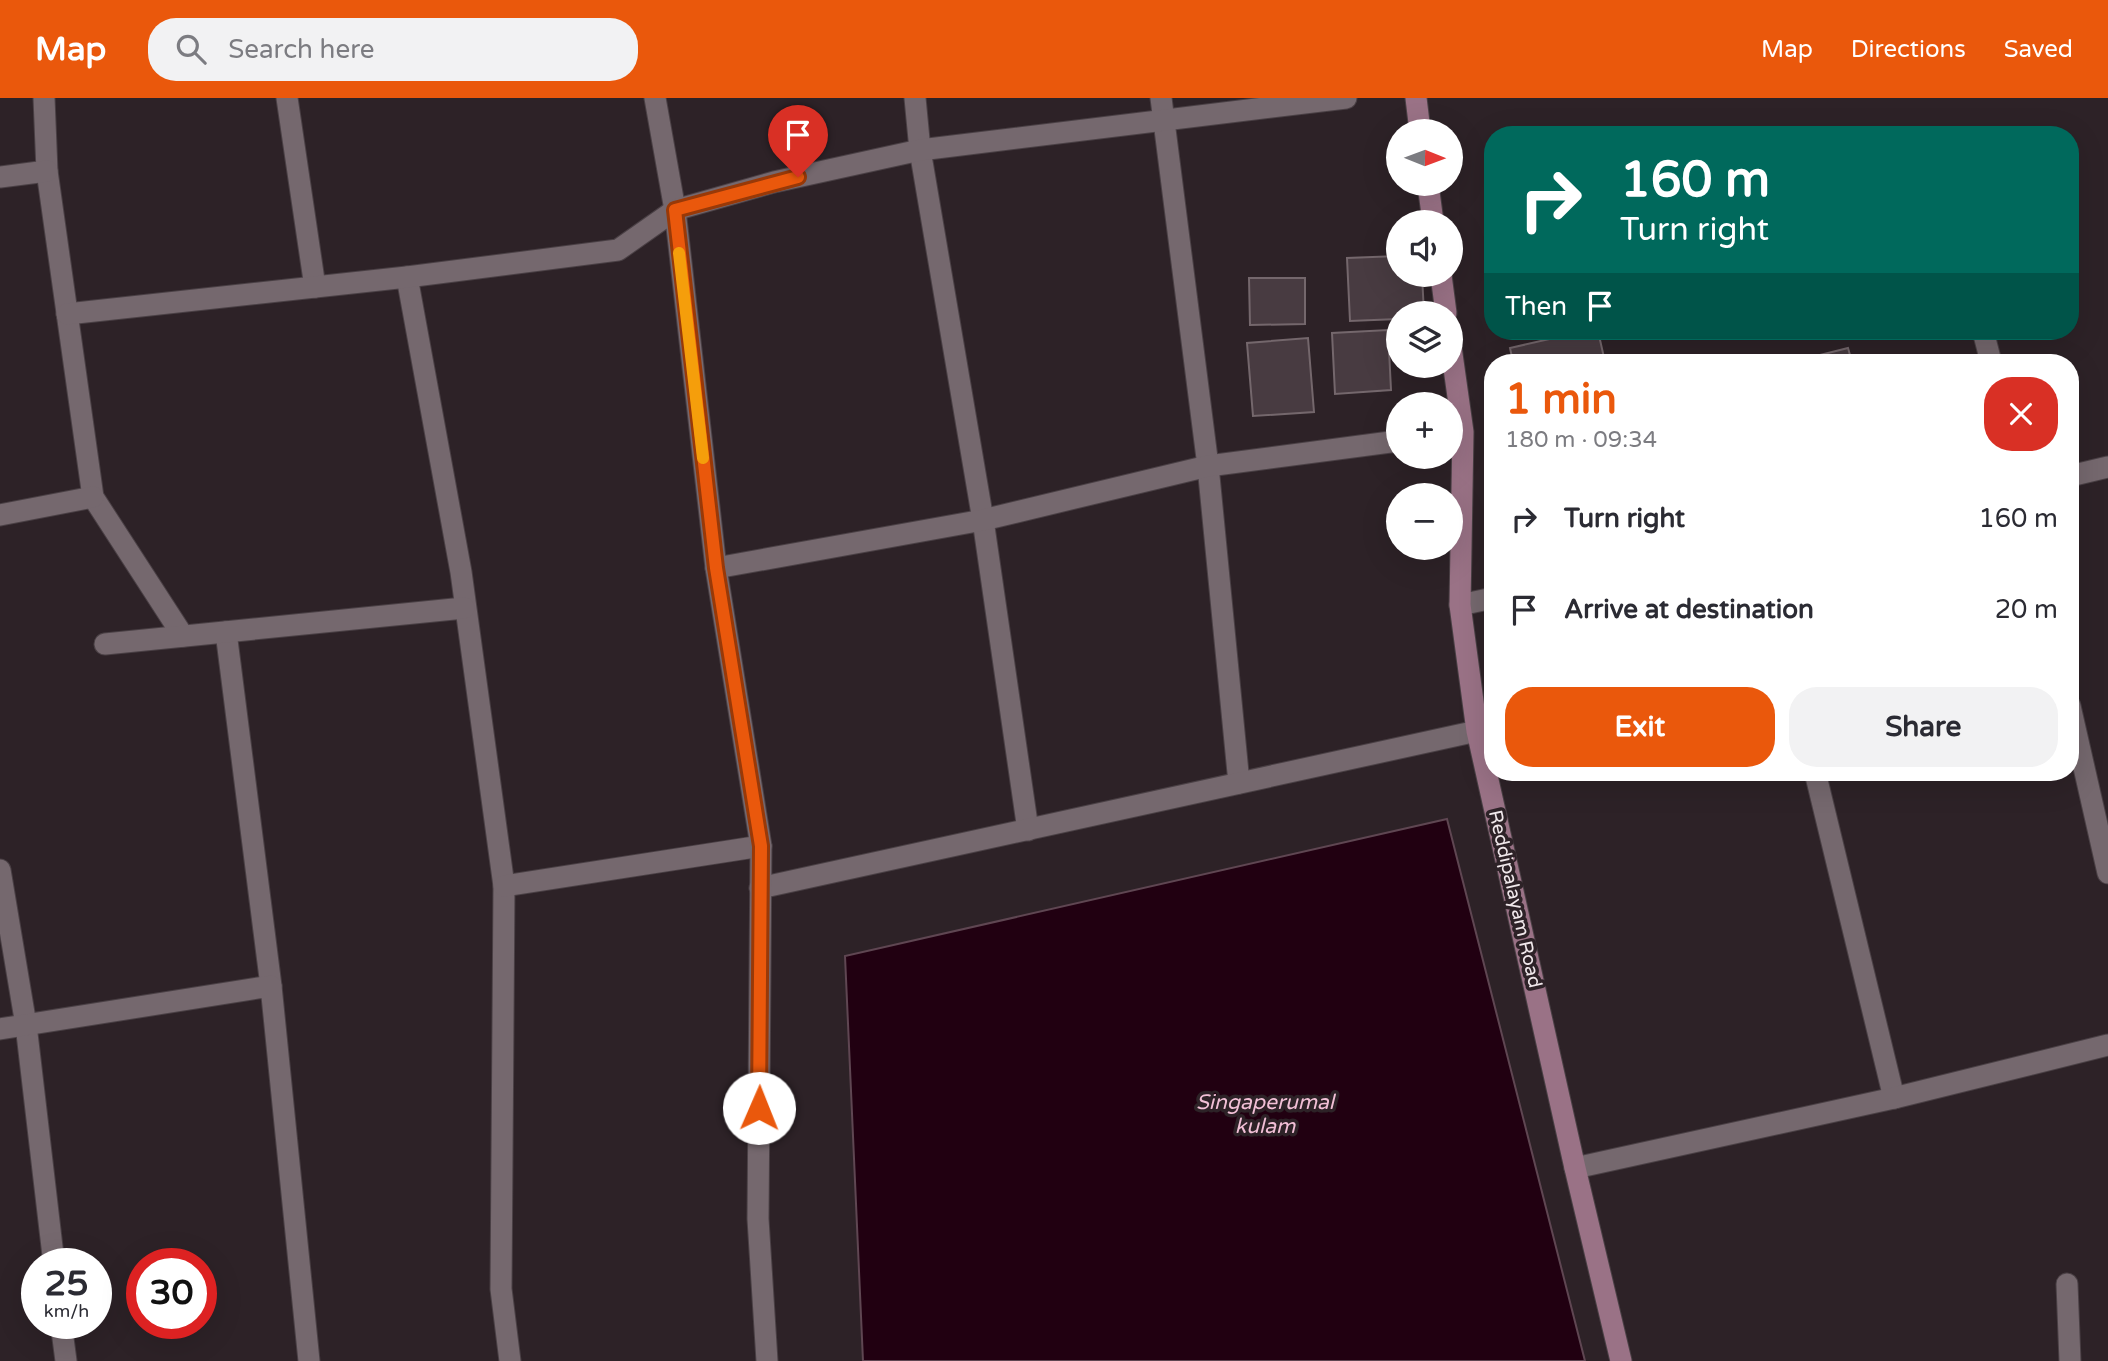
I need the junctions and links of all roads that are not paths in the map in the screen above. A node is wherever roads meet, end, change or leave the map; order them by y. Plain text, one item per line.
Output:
1 (44, 98) edge
2 (287, 98) edge
3 (655, 98) edge
4 (915, 98) edge
5 (1161, 98) edge
6 (1346, 98) edge
7 (1416, 98) edge
8 (1419, 119) edge
9 (1164, 120) junction
10 (920, 150) junction
11 (47, 171) junction
12 (0, 177) edge
13 (675, 210) junction
14 (407, 277) junction
15 (314, 287) junction
16 (67, 314) junction
17 (1386, 443) edge
18 (1208, 466) junction
19 (2108, 467) edge
20 (1458, 469) edge
21 (2079, 474) edge
22 (93, 496) junction
23 (0, 515) edge
24 (983, 520) junction
25 (716, 568) junction
26 (1484, 600) edge
27 (1460, 605) junction
28 (464, 608) junction
29 (226, 632) junction
30 (183, 636) junction
31 (105, 644) dead end
32 (1477, 732) junction
33 (2079, 746) edge
34 (1484, 763) edge
35 (1488, 781) edge
36 (1817, 781) edge
37 (1239, 783) junction
38 (1028, 830) junction
39 (761, 846) junction
40 (0, 870) edge
41 (2108, 873) edge
42 (504, 886) junction
43 (760, 888) junction
44 (271, 986) junction
45 (26, 1026) junction
46 (0, 1029) edge
47 (2108, 1045) edge
48 (1894, 1098) junction
49 (1575, 1168) junction
50 (52, 1248) edge
51 (2067, 1284) dead end
52 (63, 1339) edge
53 (66, 1361) edge
54 (309, 1361) edge
55 (510, 1361) edge
56 (767, 1361) edge
57 (1621, 1361) edge
58 (2070, 1361) edge

1 - 11 street
2 - 15 street
3 - 13 street
4 - 10 street
5 - 9 street
6 - 9 street
7 - 8 main road
9 - 10 street
9 - 18 street
10 - 13 street
10 - 24 street
11 - 12 street
11 - 16 street
13 - 14 street
13 - 25 street
14 - 15 street
14 - 28 street
15 - 16 street
16 - 22 street
17 - 18 street
18 - 24 street
18 - 37 street
19 - 21 street
20 - 27 main road, Reddipalayam Road
22 - 23 street
22 - 30 street
24 - 25 street
24 - 38 street
25 - 39 street
26 - 27 street
27 - 32 main road, Reddipalayam Road
28 - 29 street
28 - 42 street
29 - 30 street
29 - 44 street
30 - 31 street
32 - 34 main road, Reddipalayam Road
32 - 37 street
33 - 41 street
35 - 49 main road, Reddipalayam Road
36 - 48 street
37 - 38 street
38 - 43 street
39 - 42 street
39 - 43 street
40 - 45 street
42 - 55 street
43 - 56 street
44 - 45 street
44 - 54 street
45 - 46 street
45 - 50 street
47 - 48 street
48 - 49 street
49 - 57 main road, Reddipalayam Road
51 - 58 street
52 - 53 street

